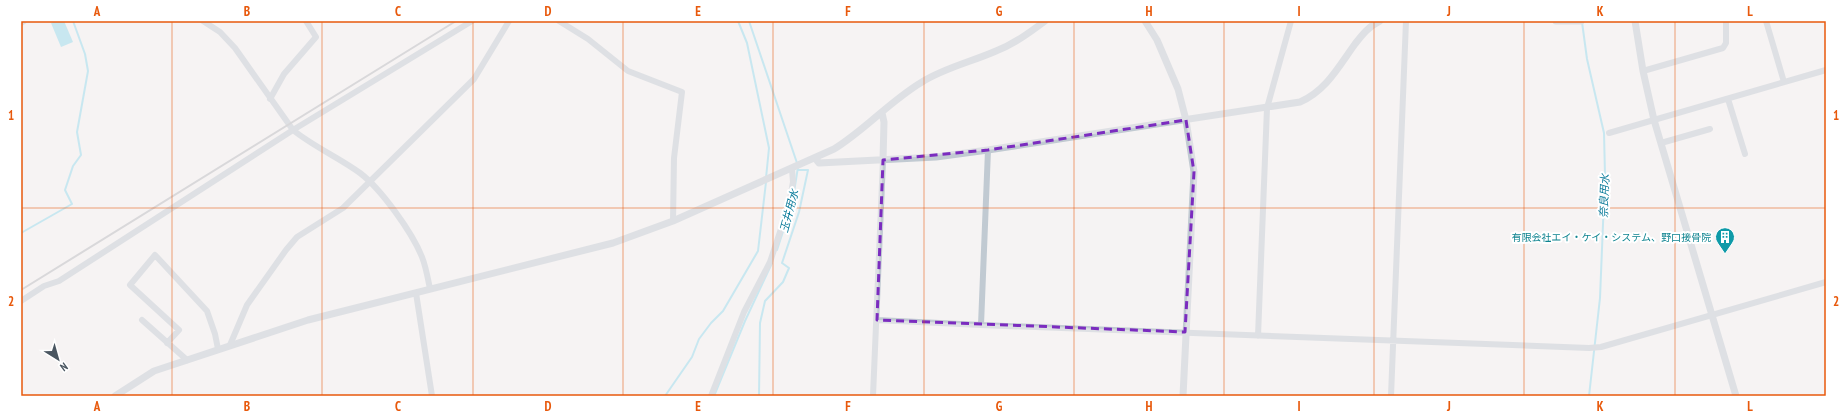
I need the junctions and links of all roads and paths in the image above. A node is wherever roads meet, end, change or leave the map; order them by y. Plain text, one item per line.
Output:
1 (24, 21) edge
2 (203, 21) edge
3 (306, 21) edge
4 (472, 21) edge
5 (509, 21) edge
6 (559, 21) edge
7 (1045, 21) edge
8 (1145, 21) edge
9 (1291, 21) edge
10 (1380, 21) edge
11 (1406, 21) edge
12 (1556, 21) edge
13 (1580, 21) edge
14 (1635, 21) edge
15 (1726, 21) edge
16 (1766, 21) edge
17 (21, 23) edge
18 (1826, 70) edge
19 (1643, 71) junction
20 (1784, 82) junction
21 (270, 99) junction
22 (1728, 99) junction
23 (1267, 108) junction
24 (882, 113) junction
25 (1186, 120) junction
26 (1654, 120) junction
27 (1710, 129) dead end
28 (293, 130) junction
29 (1609, 133) dead end
30 (1661, 143) junction
31 (988, 150) junction
32 (1745, 154) dead end
33 (815, 158) junction
34 (883, 160) junction
35 (793, 168) junction
36 (370, 182) junction
37 (673, 221) junction
38 (1826, 282) edge
39 (430, 290) junction
40 (416, 293) junction
41 (21, 301) edge
42 (1712, 314) junction
43 (142, 320) dead end
44 (877, 320) junction
45 (981, 325) junction
46 (1185, 332) junction
47 (1258, 336) junction
48 (1393, 340) junction
49 (167, 343) junction
50 (230, 345) junction
51 (218, 349) junction
52 (187, 360) junction
53 (115, 396) edge
54 (432, 396) edge
55 (711, 396) edge
56 (873, 396) edge
57 (1183, 396) edge
58 (1391, 396) edge
59 (1736, 396) edge

1 - 17 street
2 - 21 street
3 - 21 street
4 - 28 street
5 - 36 street
6 - 37 street
7 - 24 street
8 - 25 street
9 - 23 street
10 - 23 street
11 - 48 street
12 - 13 street
14 - 19 street
15 - 19 street
16 - 20 street
18 - 20 street
19 - 26 street
20 - 22 street
21 - 28 street
22 - 26 street
22 - 32 street
23 - 25 street
23 - 47 street
24 - 33 street
24 - 34 street
25 - 31 street
25 - 46 street
26 - 29 street
26 - 30 street
27 - 30 street
28 - 36 street
28 - 41 street
30 - 42 street
31 - 34 street
31 - 45 street
33 - 34 street
33 - 35 street
34 - 44 street
35 - 37 street
35 - 55 street
36 - 39 street
36 - 50 street
37 - 39 street
38 - 42 street
39 - 40 street
40 - 50 street
40 - 54 street
42 - 48 street
42 - 59 street
43 - 49 street
44 - 45 street
44 - 56 street
45 - 46 street
46 - 47 street
46 - 57 street
47 - 48 street
48 - 58 street
49 - 51 street
49 - 52 street
50 - 51 street
51 - 52 street
52 - 53 street

